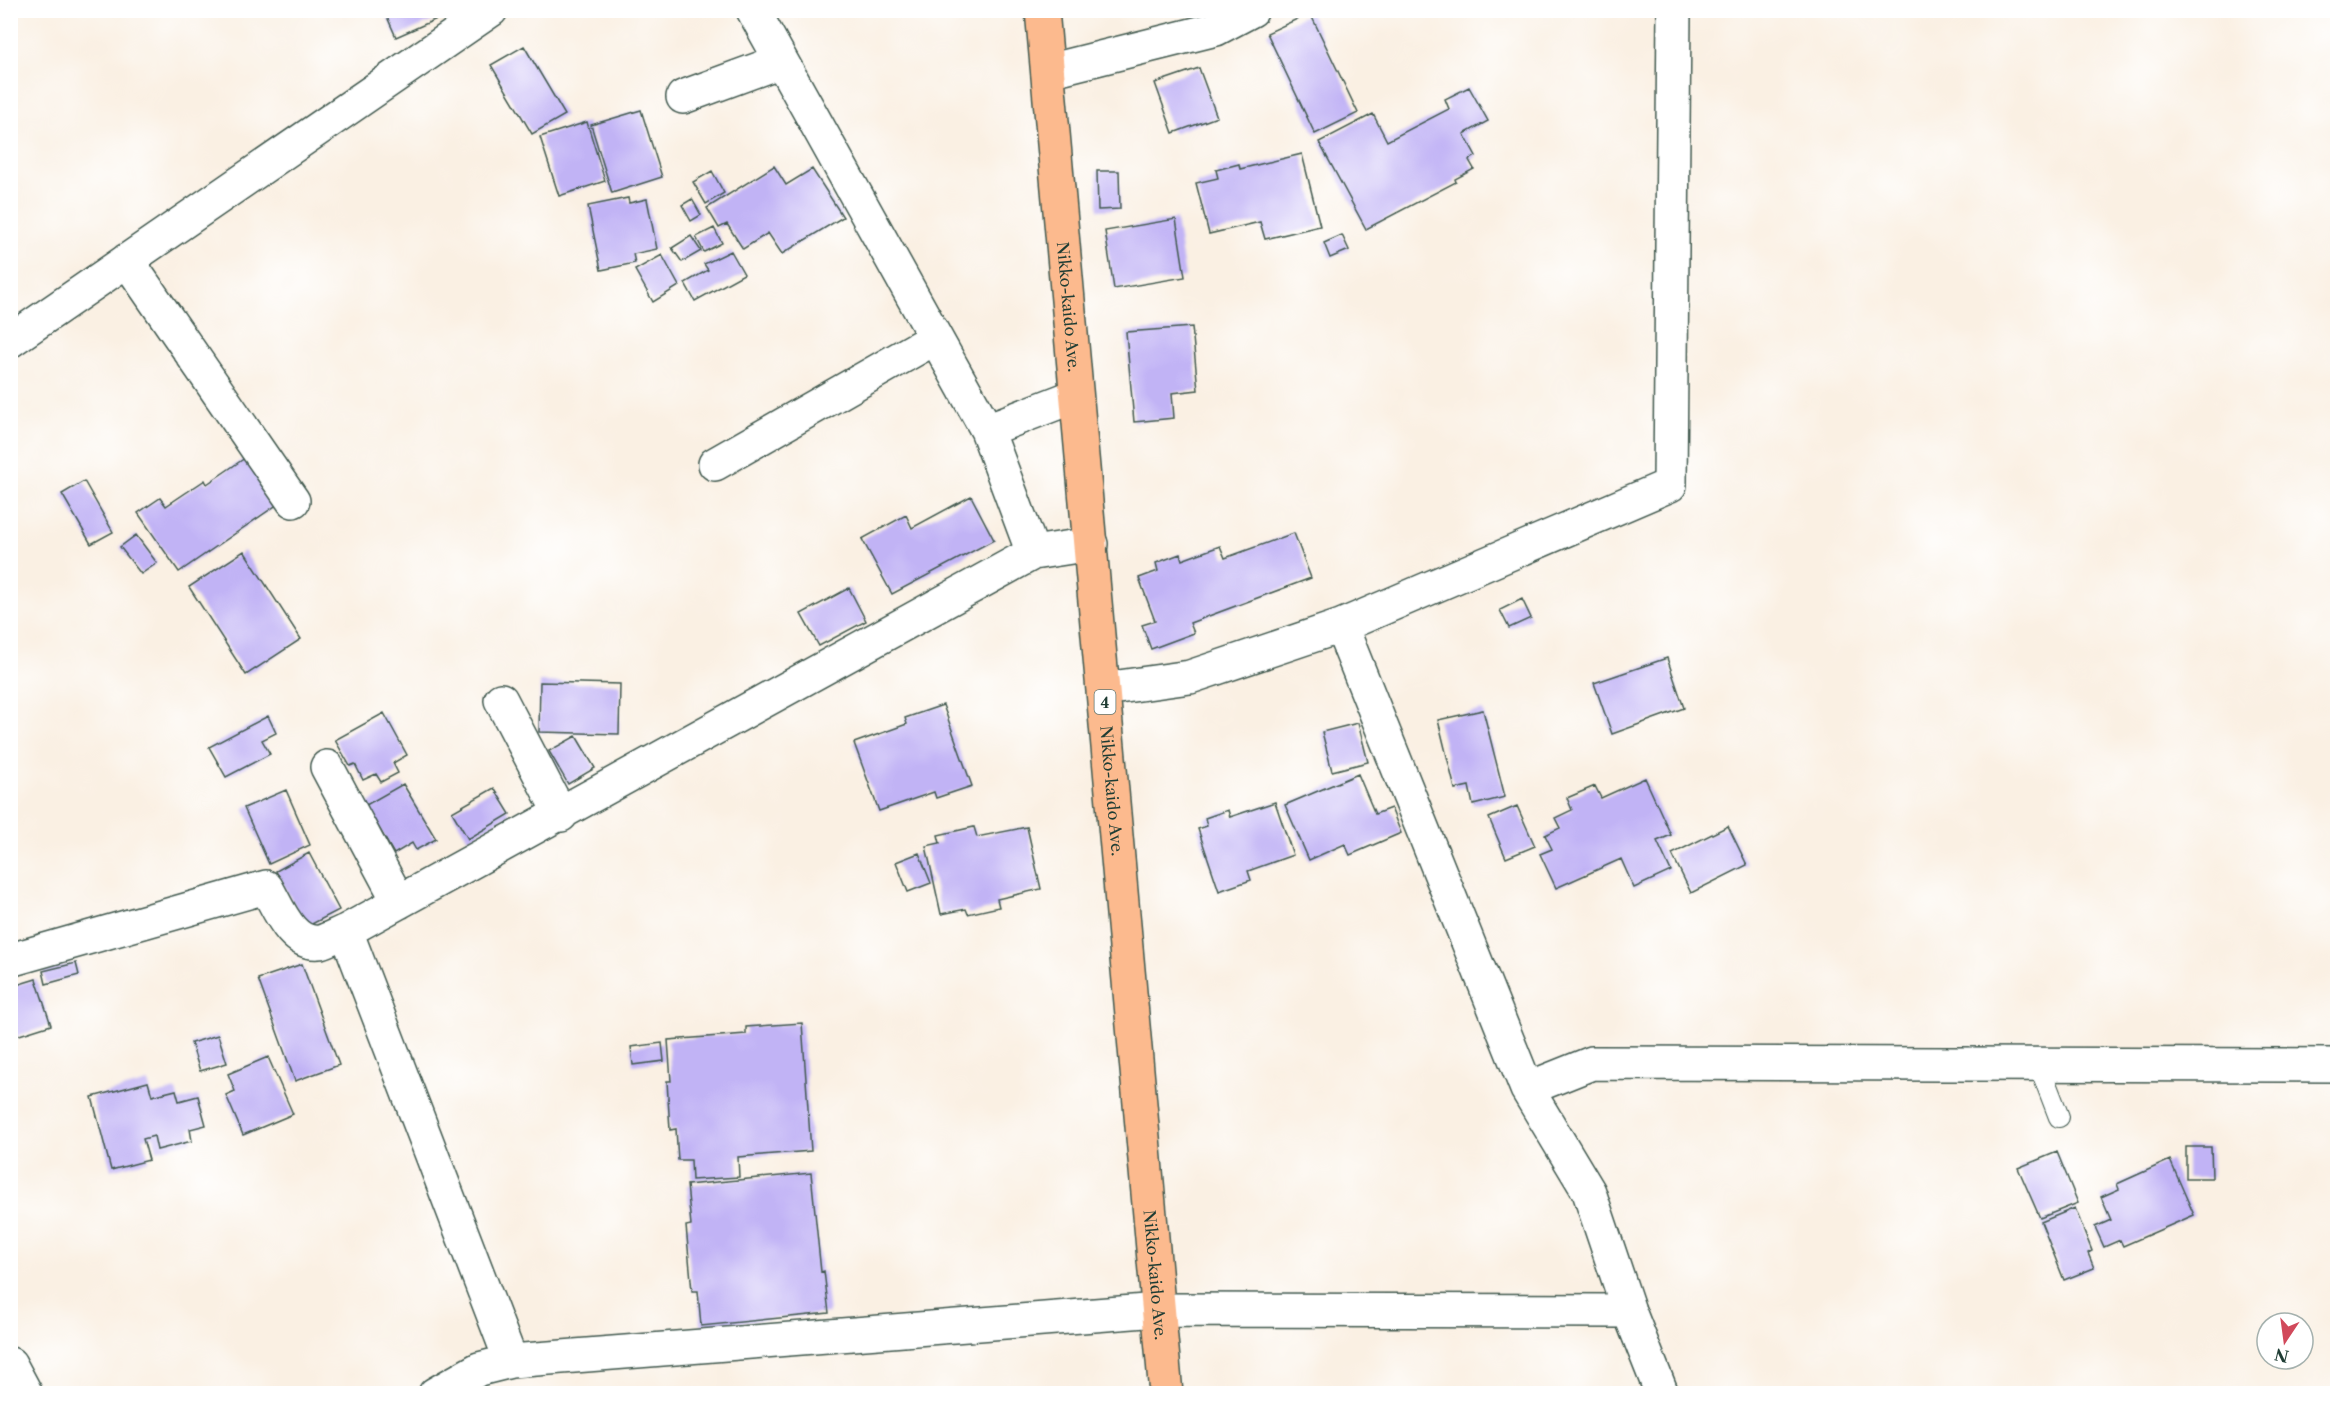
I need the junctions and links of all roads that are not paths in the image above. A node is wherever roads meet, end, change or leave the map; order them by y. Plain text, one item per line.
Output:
1 (753, 10) edge
2 (1042, 10) edge
3 (1252, 10) edge
4 (1674, 10) edge
5 (480, 14) edge
6 (781, 61) junction
7 (1048, 71) junction
8 (683, 98) dead end
9 (127, 260) junction
10 (935, 338) junction
11 (10, 341) edge
12 (1076, 396) junction
13 (987, 430) junction
14 (715, 464) dead end
15 (293, 501) dead end
16 (1091, 544) junction
17 (1033, 553) junction
18 (1341, 626) junction
19 (1104, 689) junction
20 (501, 700) dead end
21 (327, 767) dead end
22 (561, 815) junction
23 (399, 902) junction
24 (346, 931) junction
25 (10, 960) edge
26 (2039, 1065) junction
27 (2337, 1065) edge
28 (1527, 1089) junction
29 (2059, 1117) dead end
30 (1158, 1310) junction
31 (1629, 1311) junction
32 (511, 1361) junction
33 (10, 1364) edge
34 (26, 1394) edge
35 (435, 1394) edge
36 (1166, 1394) edge
37 (1662, 1394) edge

1 - 6 street
2 - 7 highway, Nikko-kaido Ave. / 4
3 - 7 street
4 - 18 street
5 - 9 street
6 - 8 street
6 - 10 street
7 - 12 highway, Nikko-kaido Ave. / 4
9 - 11 street
9 - 15 street
10 - 13 street
10 - 14 street
12 - 13 street
12 - 16 highway, Nikko-kaido Ave. / 4
13 - 17 street
16 - 17 street
16 - 19 highway, Nikko-kaido Ave. / 4
17 - 22 street
18 - 19 street
18 - 28 street
19 - 30 highway, Nikko-kaido Ave. / 4
20 - 22 street
21 - 23 street
22 - 23 street
23 - 24 street
24 - 25 street
24 - 32 street
26 - 27 street
26 - 28 street
26 - 29 lane
28 - 31 street
30 - 31 street
30 - 32 street
30 - 36 highway, Nikko-kaido Ave. / 4
31 - 37 street
32 - 35 street
33 - 34 street

